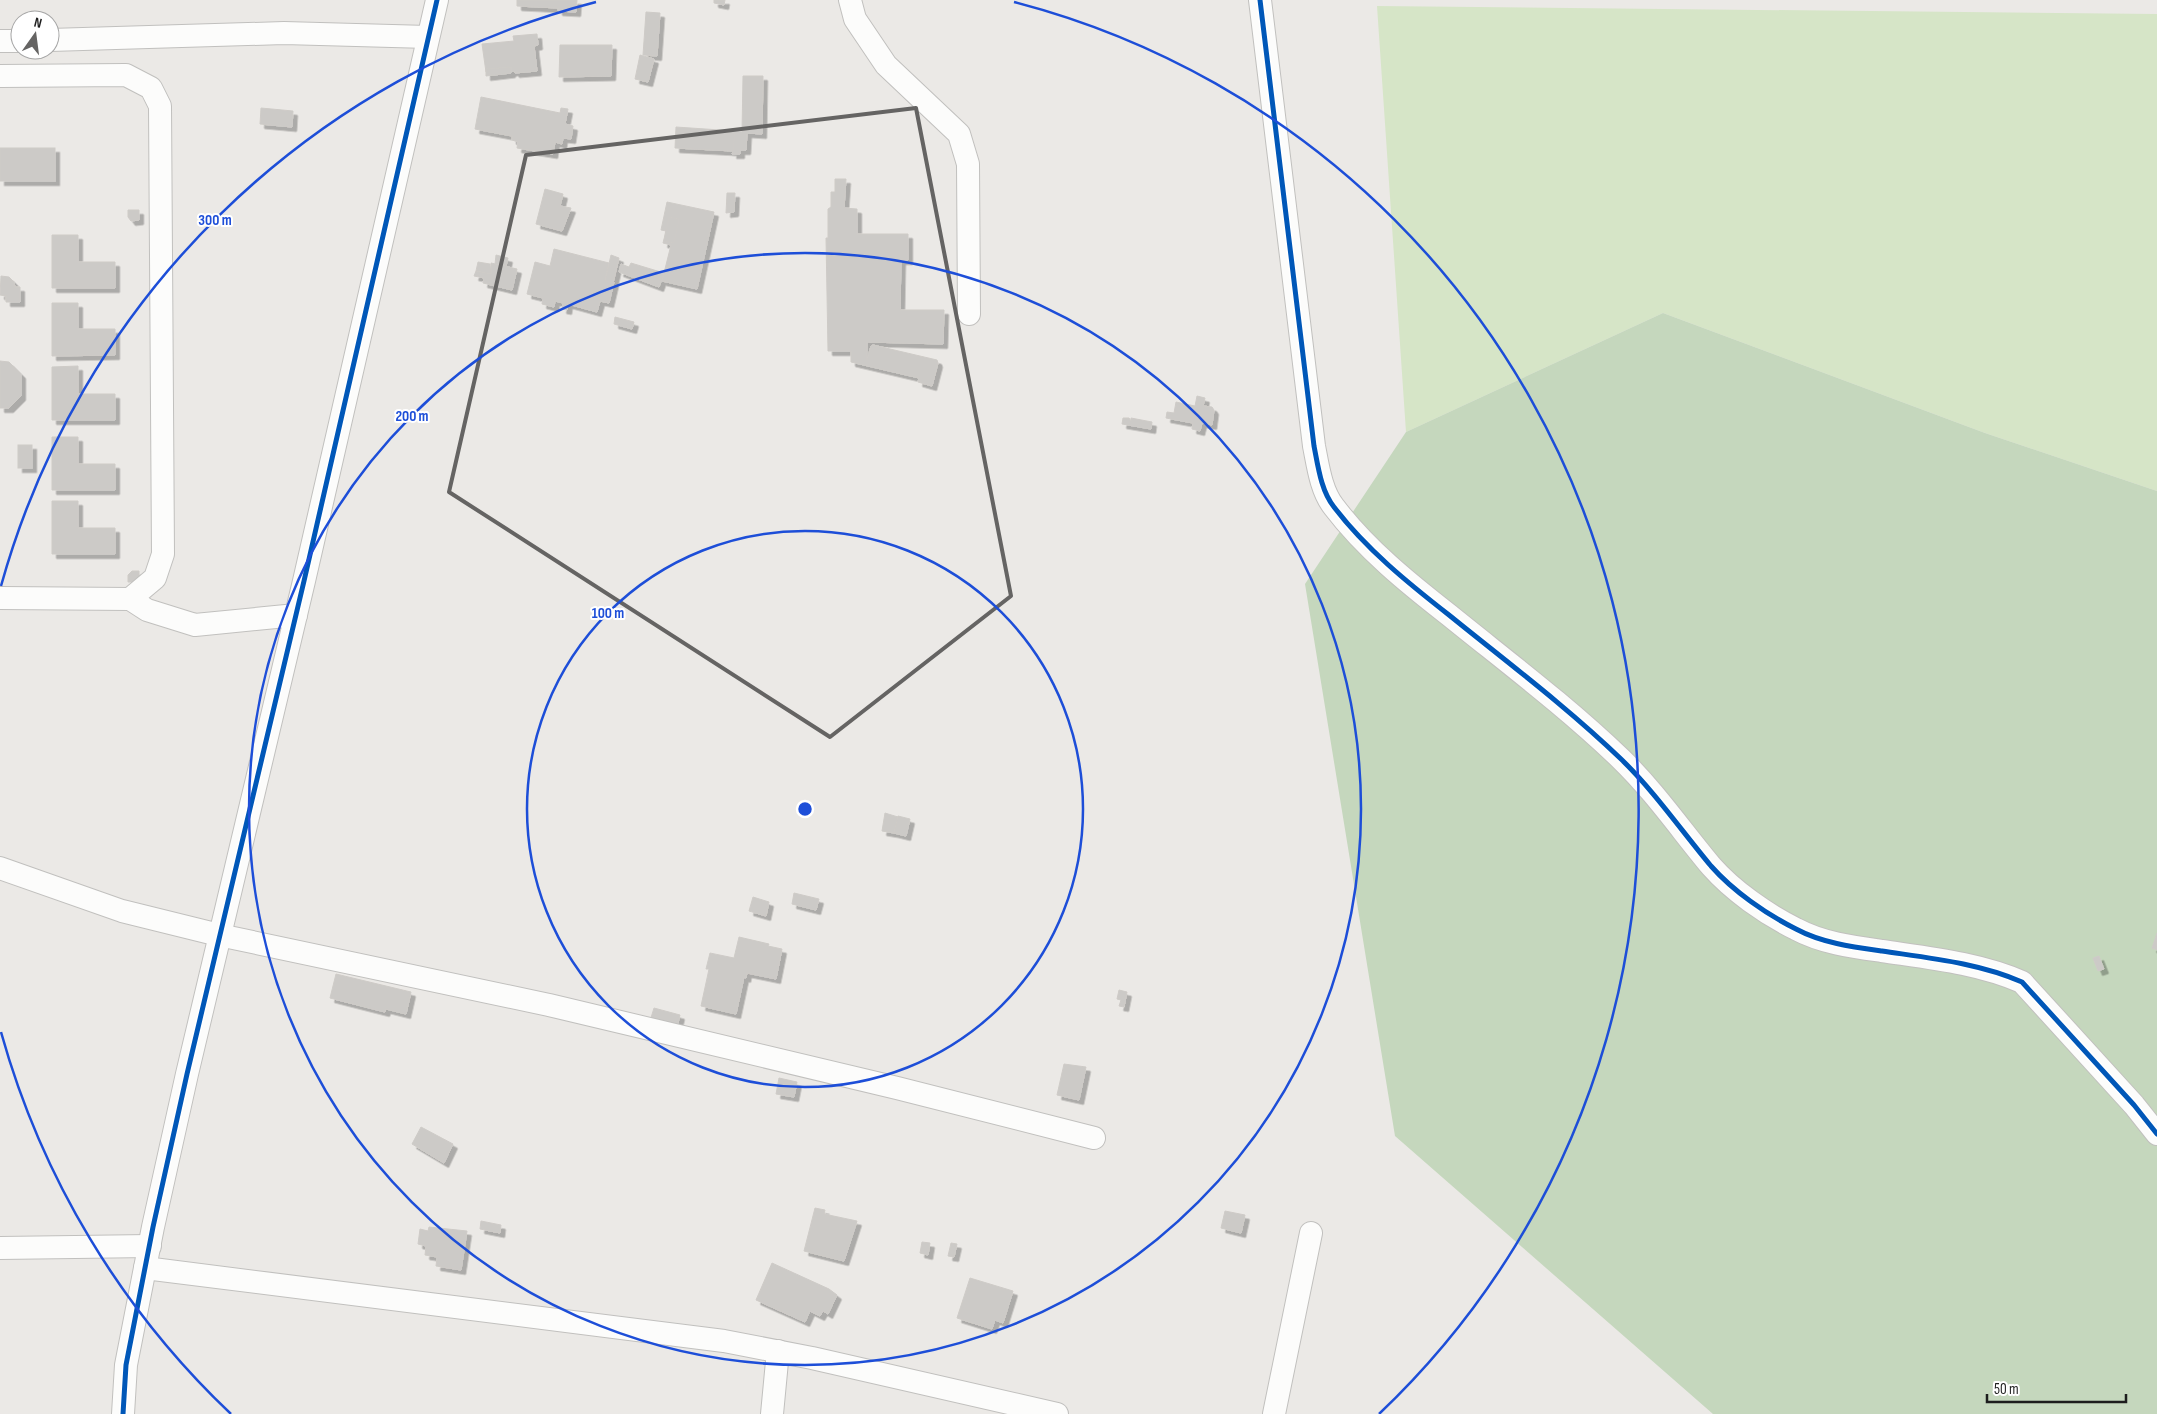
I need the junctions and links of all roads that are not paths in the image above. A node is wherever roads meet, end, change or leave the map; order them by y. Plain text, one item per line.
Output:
1 (437, 0) edge
2 (850, 0) edge
3 (1260, 0) edge
4 (428, 37) junction
5 (60, 40) edge
6 (0, 76) edge
7 (969, 314) dead end
8 (0, 598) edge
9 (130, 599) junction
10 (296, 615) junction
11 (0, 868) edge
12 (219, 935) junction
13 (2157, 1134) edge
14 (1094, 1138) dead end
15 (1311, 1233) dead end
16 (0, 1248) edge
17 (147, 1257) junction
18 (778, 1351) junction
19 (124, 1414) edge
20 (772, 1414) edge
21 (1057, 1414) edge
22 (1274, 1414) edge

1 - 4 street
2 - 7 street
3 - 13 street
4 - 5 street
4 - 10 street
6 - 9 street
8 - 9 street
9 - 10 street
10 - 12 street
11 - 12 street
12 - 14 street
12 - 17 street
15 - 22 street
16 - 17 street
17 - 18 street
17 - 19 street
18 - 20 street
18 - 21 street

